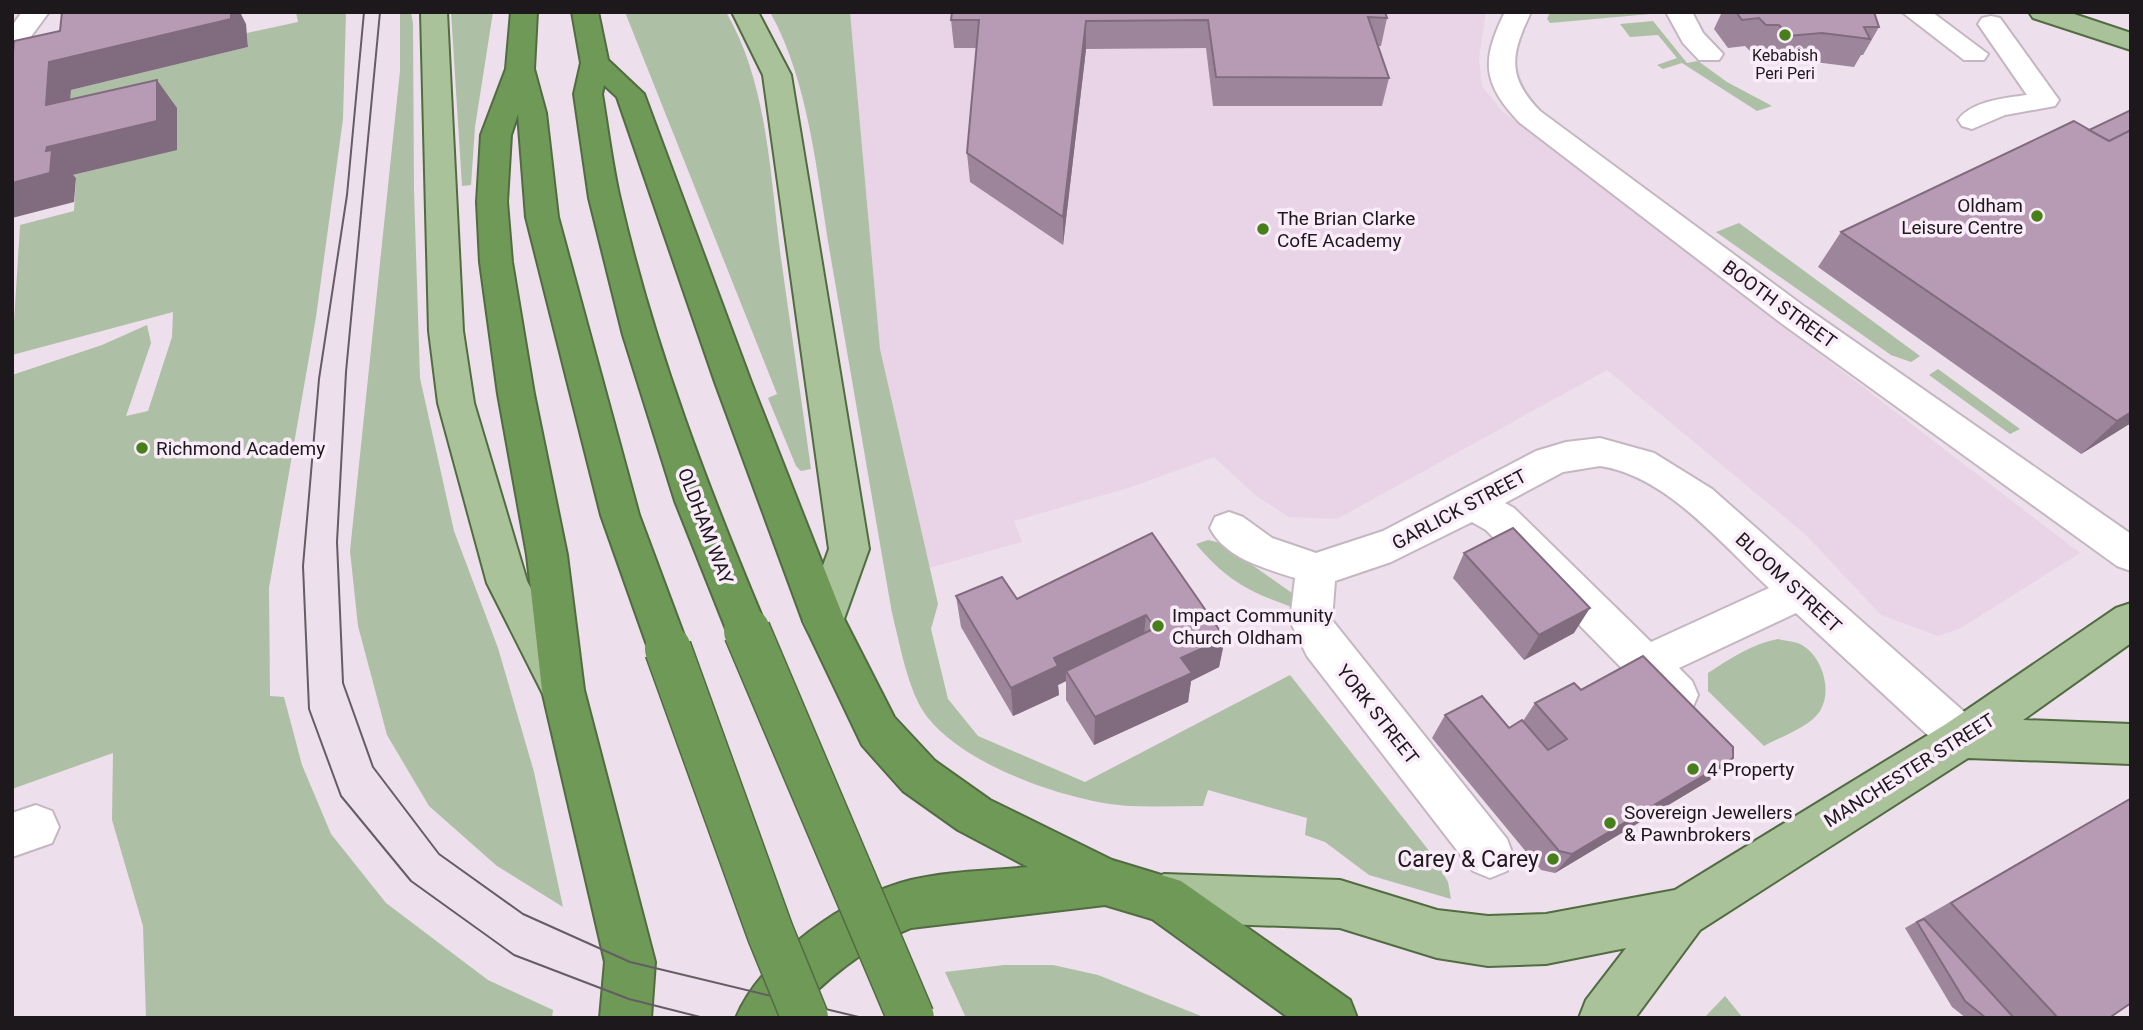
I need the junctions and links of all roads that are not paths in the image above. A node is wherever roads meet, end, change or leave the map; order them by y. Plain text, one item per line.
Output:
1 (36, 12) edge
2 (434, 12) edge
3 (524, 12) edge
4 (585, 12) edge
5 (745, 12) edge
6 (1679, 12) edge
7 (1915, 12) edge
8 (2042, 12) edge
9 (2120, 12) edge
10 (1513, 21) edge
11 (2131, 23) edge
12 (1991, 24) dead end
13 (2131, 42) edge
14 (12, 44) edge
15 (1709, 54) dead end
16 (1974, 54) dead end
17 (595, 63) junction
18 (520, 69) junction
19 (1972, 120) dead end
20 (1602, 452) joint
21 (1472, 503) junction
22 (1229, 528) dead end
23 (2131, 555) edge
24 (1316, 569) junction
25 (1800, 592) junction
26 (2131, 620) edge
27 (824, 621) junction
28 (1648, 663) junction
29 (563, 690) junction
30 (1704, 725) edge
31 (1962, 738) junction
32 (2131, 744) edge
33 (1490, 855) dead end
34 (1105, 882) junction
35 (1164, 898) junction
36 (1683, 913) junction
37 (625, 1018) edge
38 (761, 1018) edge
39 (805, 1018) edge
40 (911, 1018) edge
41 (1332, 1018) edge
42 (1604, 1018) edge

1 - 14 street
2 - 29 main road
3 - 18 highway
4 - 17 highway, OLDHAM WAY
5 - 27 main road
6 - 15 street
7 - 16 street
8 - 13 main road
9 - 11 main road
10 - 23 street, BOOTH STREET
12 - 19 street
17 - 27 highway
17 - 40 highway, OLDHAM WAY, bridge
18 - 29 highway
18 - 39 highway, bridge
20 - 21 street, GARLICK STREET
20 - 25 street, BLOOM STREET
21 - 24 street, GARLICK STREET
21 - 28 street
22 - 24 street
24 - 33 street, YORK STREET
25 - 28 street
25 - 31 street, BLOOM STREET
26 - 31 main road, MANCHESTER STREET
27 - 34 highway
28 - 30 street
29 - 37 highway
31 - 32 main road
31 - 36 main road, MANCHESTER STREET
34 - 35 highway, MANCHESTER STREET
34 - 38 highway, MANCHESTER STREET
35 - 36 main road, MANCHESTER STREET
35 - 41 highway, MANCHESTER STREET
36 - 42 main road, MANCHESTER STREET

